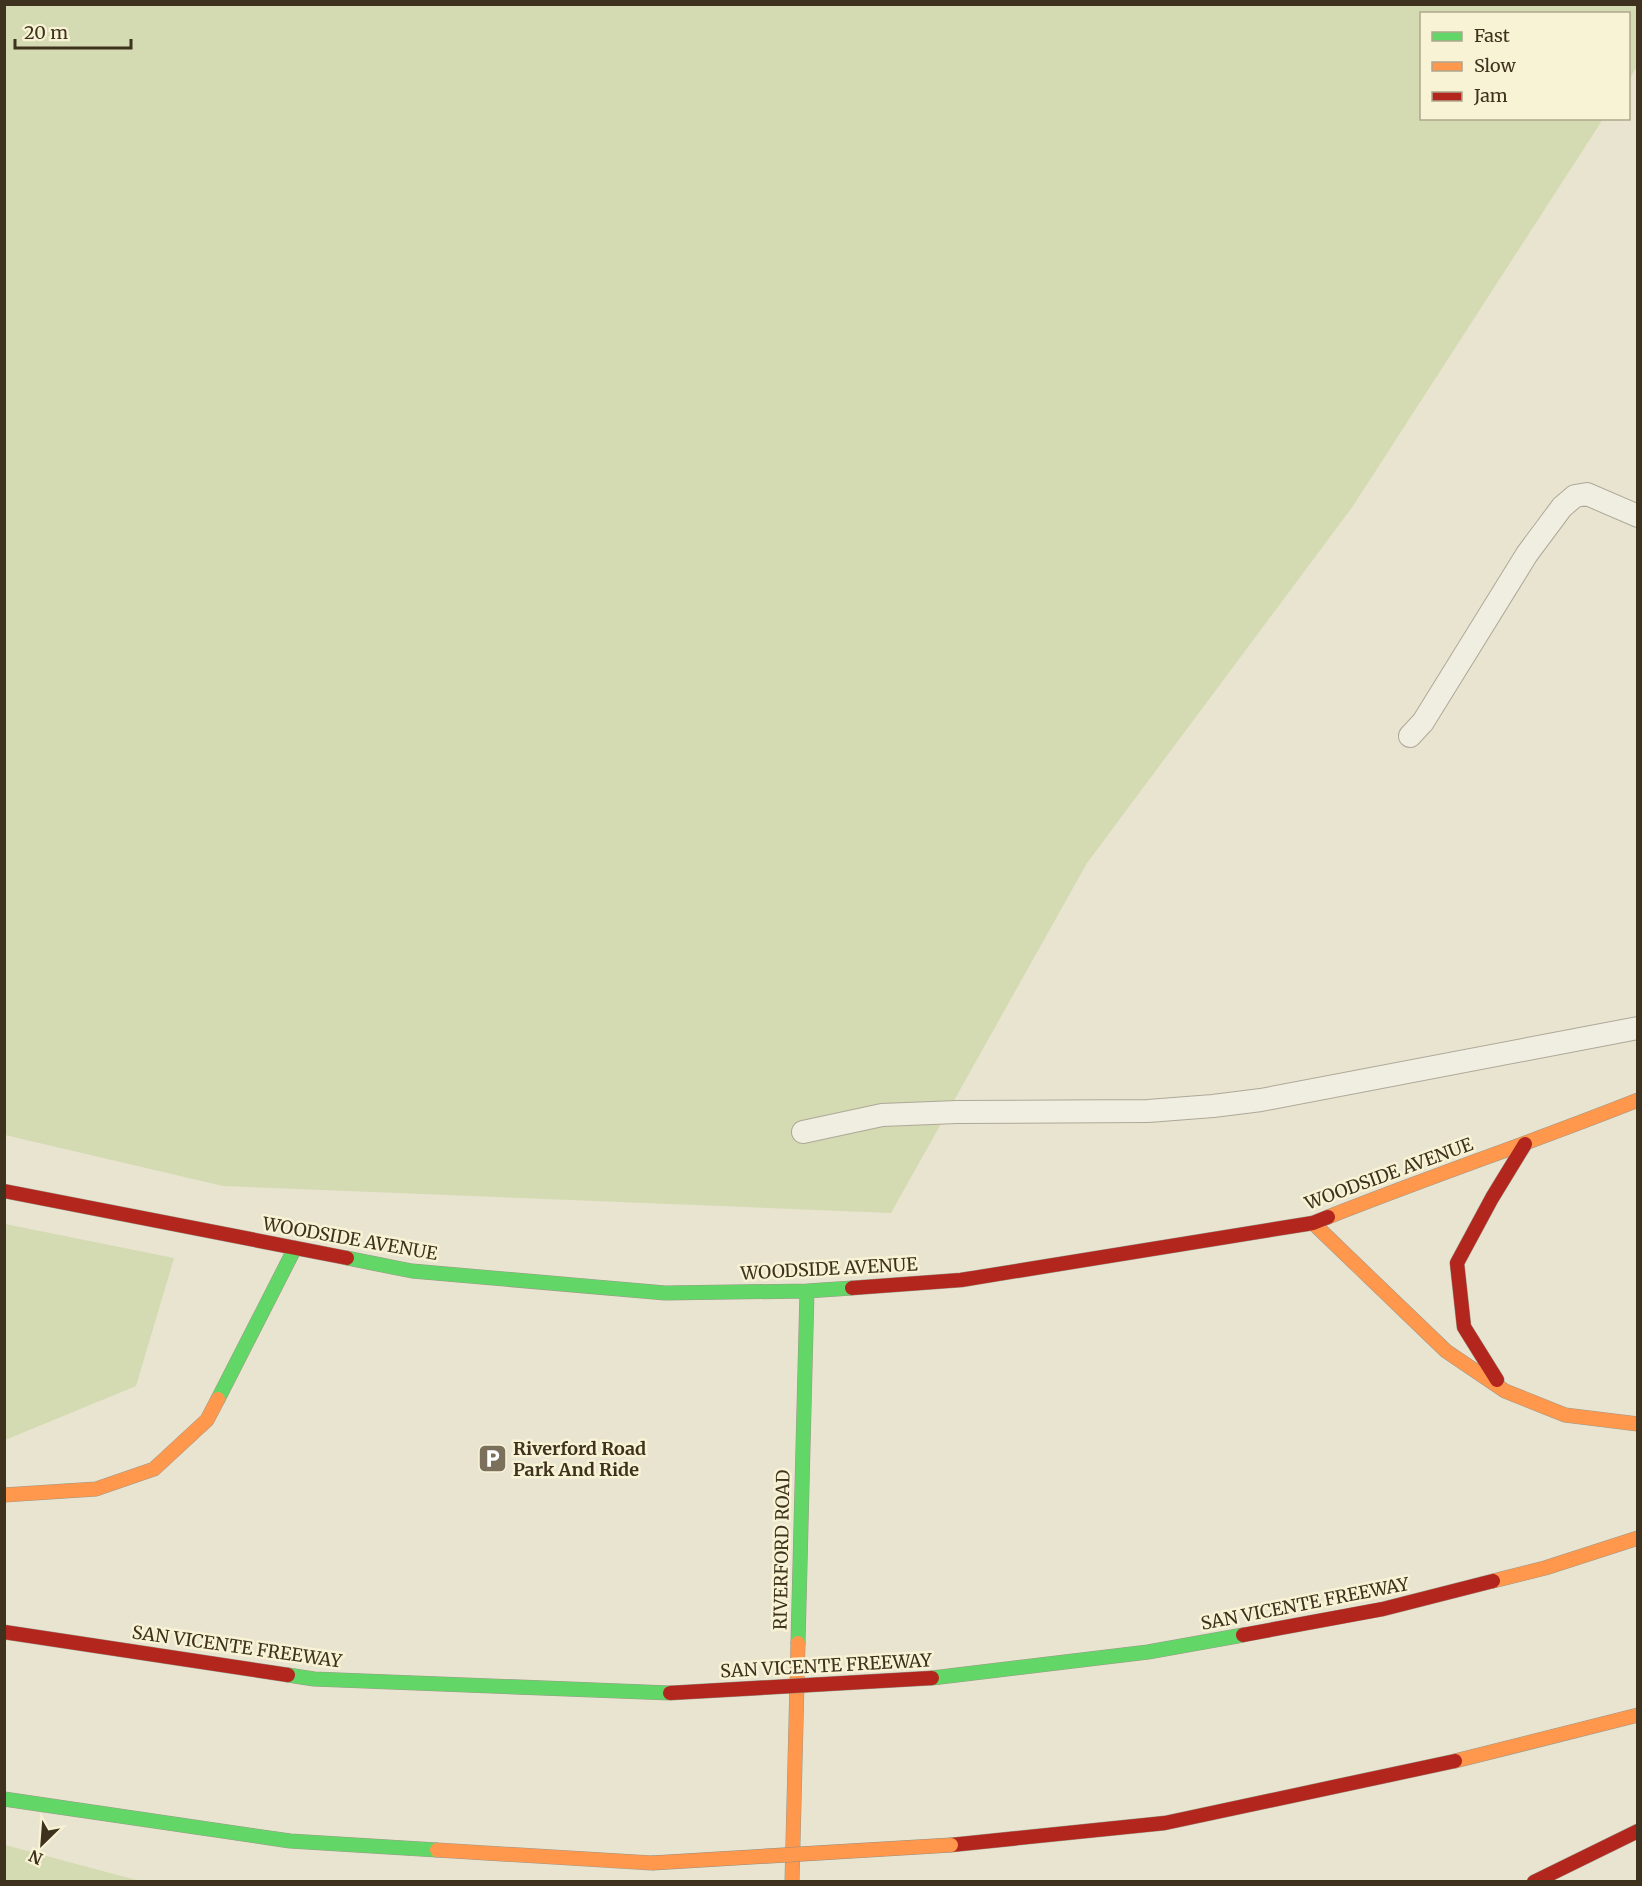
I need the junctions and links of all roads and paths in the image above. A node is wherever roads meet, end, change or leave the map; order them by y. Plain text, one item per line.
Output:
1 (1638, 516) edge
2 (1410, 736) dead end
3 (1638, 1028) edge
4 (1638, 1100) edge
5 (803, 1132) dead end
6 (1525, 1144) junction
7 (4, 1191) edge
8 (1313, 1223) junction
9 (295, 1248) junction
10 (807, 1291) junction
11 (1504, 1392) junction
12 (1638, 1425) edge
13 (4, 1495) edge
14 (1638, 1538) edge
15 (4, 1632) edge
16 (1638, 1715) edge
17 (4, 1799) edge
18 (1638, 1831) edge
19 (792, 1881) edge
20 (1534, 1881) edge

1 - 2 lane
3 - 5 lane
4 - 6 main road, WOODSIDE AVENUE
6 - 8 main road, WOODSIDE AVENUE
6 - 11 main road
7 - 9 main road, WOODSIDE AVENUE
8 - 10 main road, WOODSIDE AVENUE
8 - 11 main road
9 - 10 main road, WOODSIDE AVENUE
9 - 13 main road
10 - 19 main road, RIVERFORD ROAD
11 - 12 main road
14 - 15 main road, SAN VICENTE FREEWAY, bridge
16 - 17 main road, bridge
18 - 20 main road

